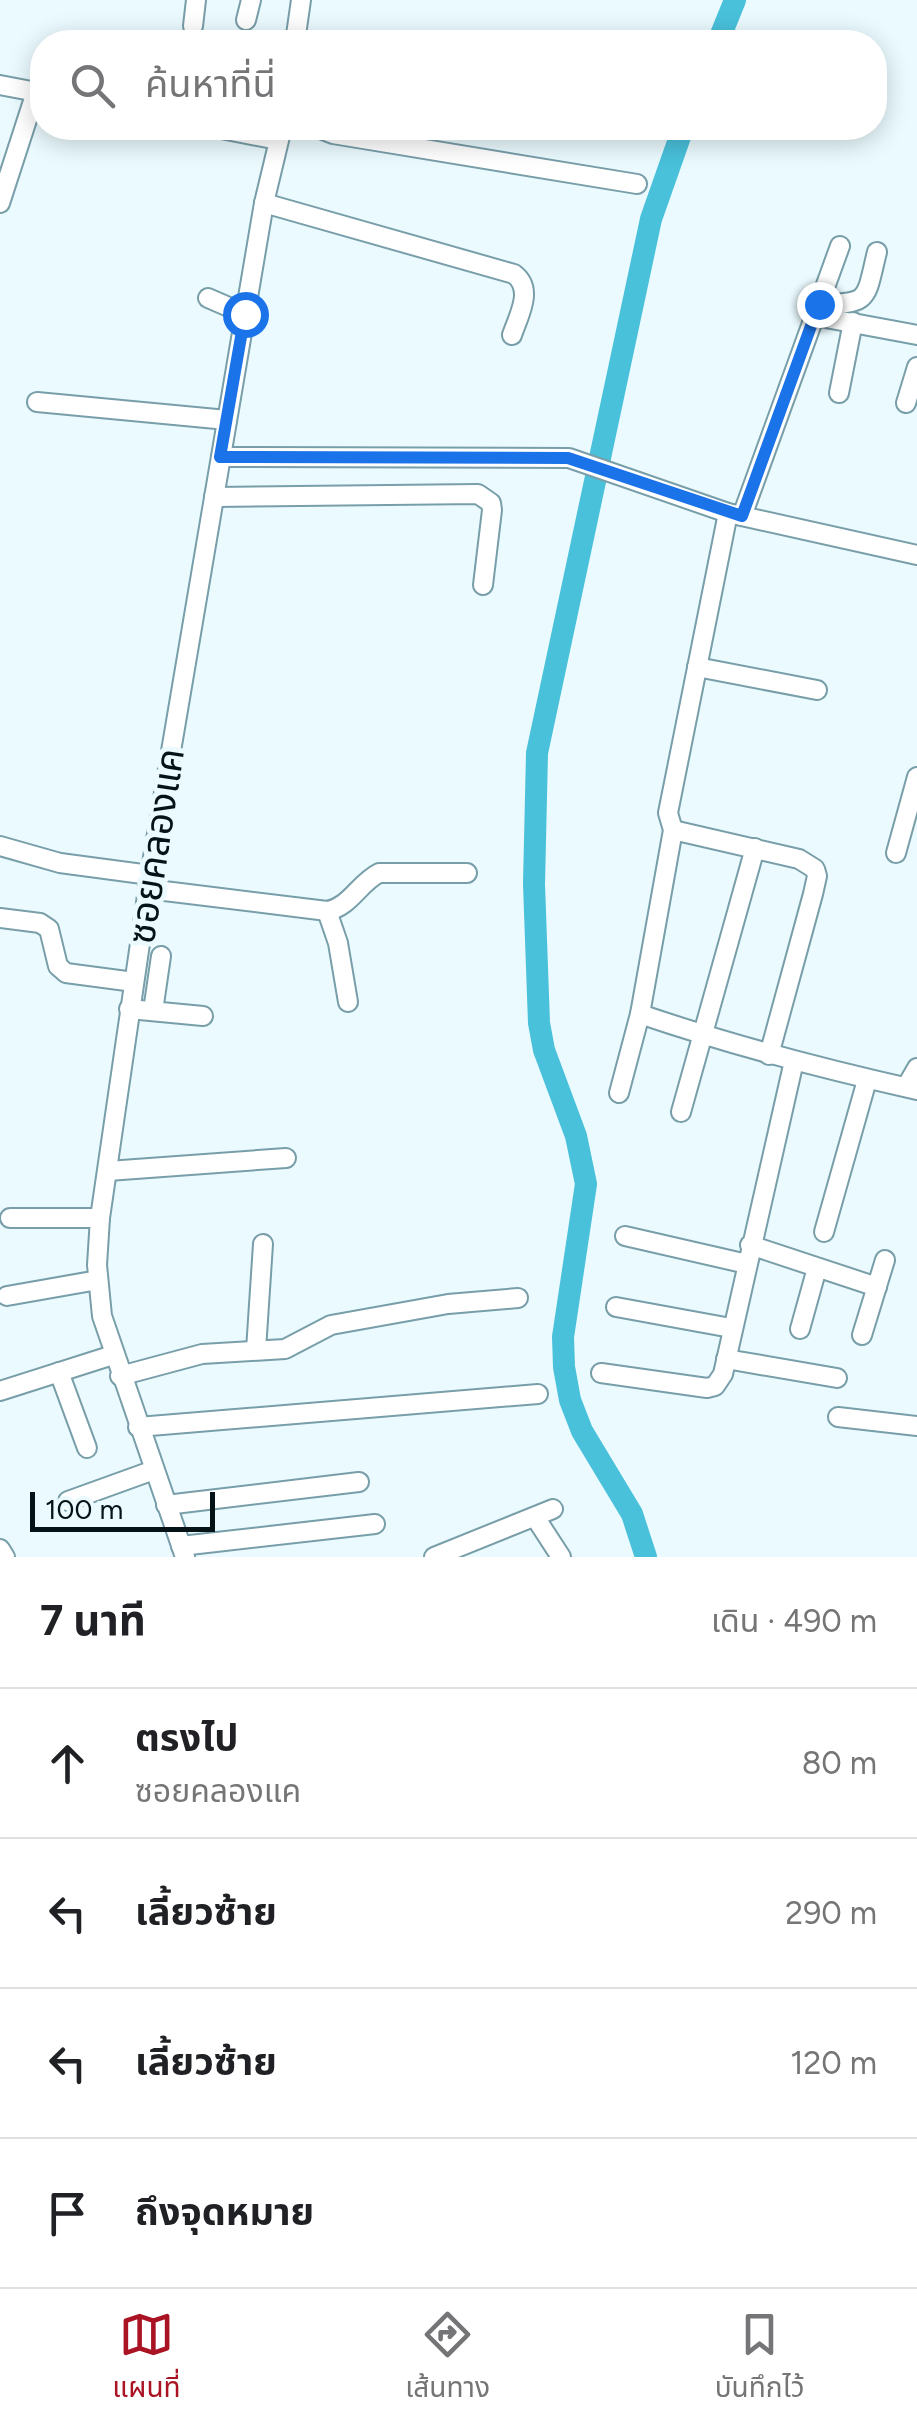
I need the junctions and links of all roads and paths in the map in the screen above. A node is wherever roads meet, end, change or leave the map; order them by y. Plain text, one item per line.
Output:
1 (196, 0) edge
2 (251, 0) edge
3 (301, 0) edge
4 (246, 20) dead end
5 (192, 26) dead end
6 (297, 30) edge
7 (0, 85) edge
8 (30, 90) edge
9 (30, 118) edge
10 (279, 140) edge
11 (369, 140) edge
12 (433, 140) edge
13 (452, 145) dead end
14 (637, 184) dead end
15 (0, 203) edge
16 (264, 203) junction
17 (840, 246) dead end
18 (877, 252) dead end
19 (208, 298) dead end
20 (817, 310) junction
21 (245, 314) junction
22 (853, 322) junction
23 (512, 335) dead end
24 (917, 335) edge
25 (917, 368) edge
26 (840, 393) dead end
27 (37, 402) dead end
28 (906, 402) dead end
29 (227, 420) junction
30 (220, 457) junction
31 (214, 497) junction
32 (735, 514) junction
33 (917, 555) edge
34 (483, 584) dead end
35 (697, 667) junction
36 (817, 690) dead end
37 (917, 778) edge
38 (671, 815) junction
39 (0, 846) edge
40 (755, 848) junction
41 (896, 853) dead end
42 (468, 874) dead end
43 (149, 882) junction
44 (327, 911) junction
45 (0, 918) edge
46 (162, 956) dead end
47 (134, 982) junction
48 (348, 1002) dead end
49 (129, 1009) junction
50 (152, 1011) junction
51 (640, 1014) junction
52 (202, 1016) dead end
53 (703, 1035) junction
54 (769, 1055) junction
55 (794, 1061) junction
56 (917, 1068) edge
57 (867, 1080) junction
58 (911, 1088) edge
59 (619, 1093) dead end
60 (681, 1112) dead end
61 (286, 1158) dead end
62 (108, 1170) junction
63 (10, 1218) dead end
64 (100, 1218) junction
65 (824, 1232) dead end
66 (625, 1236) dead end
67 (263, 1244) dead end
68 (749, 1254) junction
69 (885, 1260) dead end
70 (817, 1268) junction
71 (98, 1280) junction
72 (877, 1287) junction
73 (7, 1296) dead end
74 (518, 1298) dead end
75 (616, 1307) dead end
76 (731, 1328) junction
77 (800, 1329) dead end
78 (862, 1334) dead end
79 (256, 1350) junction
80 (113, 1356) junction
81 (726, 1359) junction
82 (59, 1372) junction
83 (601, 1374) dead end
84 (120, 1376) junction
85 (837, 1378) dead end
86 (0, 1391) edge
87 (538, 1394) dead end
88 (838, 1417) dead end
89 (917, 1426) edge
90 (138, 1427) junction
91 (86, 1448) dead end
92 (154, 1470) junction
93 (358, 1482) dead end
94 (68, 1501) dead end
95 (166, 1505) junction
96 (553, 1510) dead end
97 (534, 1517) junction
98 (375, 1524) dead end
99 (0, 1548) edge
100 (179, 1553) edge
101 (5, 1557) edge
102 (434, 1557) edge
103 (561, 1557) edge

1 - 5 street
2 - 4 street
3 - 6 street
7 - 8 street
9 - 15 street
10 - 16 street, ซอยคลองแค
11 - 14 street
12 - 13 street
16 - 21 street, ซอยคลองแค
16 - 23 street
17 - 20 street
18 - 20 street
19 - 21 street
20 - 22 street
20 - 32 street
21 - 29 street, ซอยคลองแค
22 - 24 street
22 - 26 street
25 - 28 street
27 - 29 street
29 - 30 street, ซอยคลองแค
30 - 31 street, ซอยคลองแค
30 - 32 street
31 - 34 street
31 - 43 street, ซอยคลองแค
32 - 33 street
32 - 35 street
35 - 36 street
35 - 38 street
37 - 41 street
38 - 40 street
38 - 51 street
39 - 43 street
40 - 53 street
40 - 54 street
42 - 44 street
43 - 44 street
43 - 47 street, ซอยคลองแค
44 - 48 street
45 - 47 street
46 - 50 street
47 - 49 street, ซอยคลองแค
49 - 50 street
49 - 62 street, ซอยคลองแค
50 - 52 street
51 - 53 street
51 - 59 street
53 - 54 street
53 - 60 street
54 - 55 street
55 - 57 street
55 - 68 street
56 - 58 street
57 - 58 street
57 - 65 street
61 - 62 street
62 - 64 street, ซอยคลองแค
63 - 64 street
64 - 71 street, ซอยคลองแค
66 - 68 street
67 - 79 street
68 - 70 street
68 - 76 street
69 - 72 street
70 - 72 street
70 - 77 street
71 - 73 street
71 - 80 street, ซอยคลองแค
72 - 78 street
74 - 79 street
75 - 76 street
76 - 81 street
79 - 84 street
80 - 82 street
80 - 84 street, ซอยคลองแค
81 - 83 street
81 - 85 street
82 - 86 street
82 - 91 street
84 - 90 street, ซอยคลองแค
87 - 90 street
88 - 89 street
90 - 92 street, ซอยคลองแค
92 - 94 street
92 - 95 street, ซอยคลองแค
93 - 95 street
95 - 100 street, ซอยคลองแค
96 - 97 street
97 - 102 street
97 - 103 street
98 - 100 street
99 - 101 street

